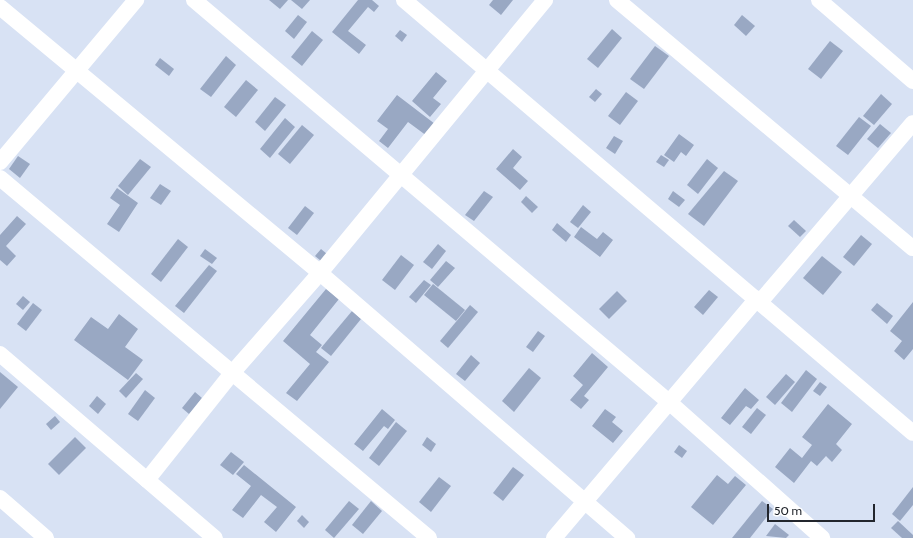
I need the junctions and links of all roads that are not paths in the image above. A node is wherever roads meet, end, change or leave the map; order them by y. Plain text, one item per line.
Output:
1 (136, 0) edge
2 (194, 0) edge
3 (404, 0) edge
4 (545, 0) edge
5 (617, 0) edge
6 (819, 0) edge
7 (0, 7) edge
8 (486, 70) junction
9 (78, 72) junction
10 (913, 81) edge
11 (913, 124) edge
12 (0, 162) edge
13 (400, 175) junction
14 (0, 178) edge
15 (850, 195) junction
16 (913, 248) edge
17 (320, 273) junction
18 (759, 301) junction
19 (0, 354) edge
20 (233, 372) junction
21 (669, 402) junction
22 (913, 433) edge
23 (147, 480) junction
24 (0, 498) edge
25 (586, 502) junction
26 (46, 538) edge
27 (215, 538) edge
28 (429, 538) edge
29 (554, 538) edge
30 (627, 538) edge
31 (822, 538) edge

1 - 9 street
2 - 13 street
3 - 8 street
4 - 8 street
5 - 15 street
6 - 10 street
7 - 9 street
8 - 13 street
8 - 18 street
9 - 12 street
9 - 17 street
11 - 15 street
13 - 17 street
13 - 21 street
14 - 20 street
15 - 16 street
15 - 18 street
17 - 20 street
17 - 25 street
18 - 21 street
18 - 22 street
19 - 23 street
20 - 23 street
20 - 28 street
21 - 25 street
21 - 31 street
23 - 27 street
24 - 26 street
25 - 29 street
25 - 30 street

